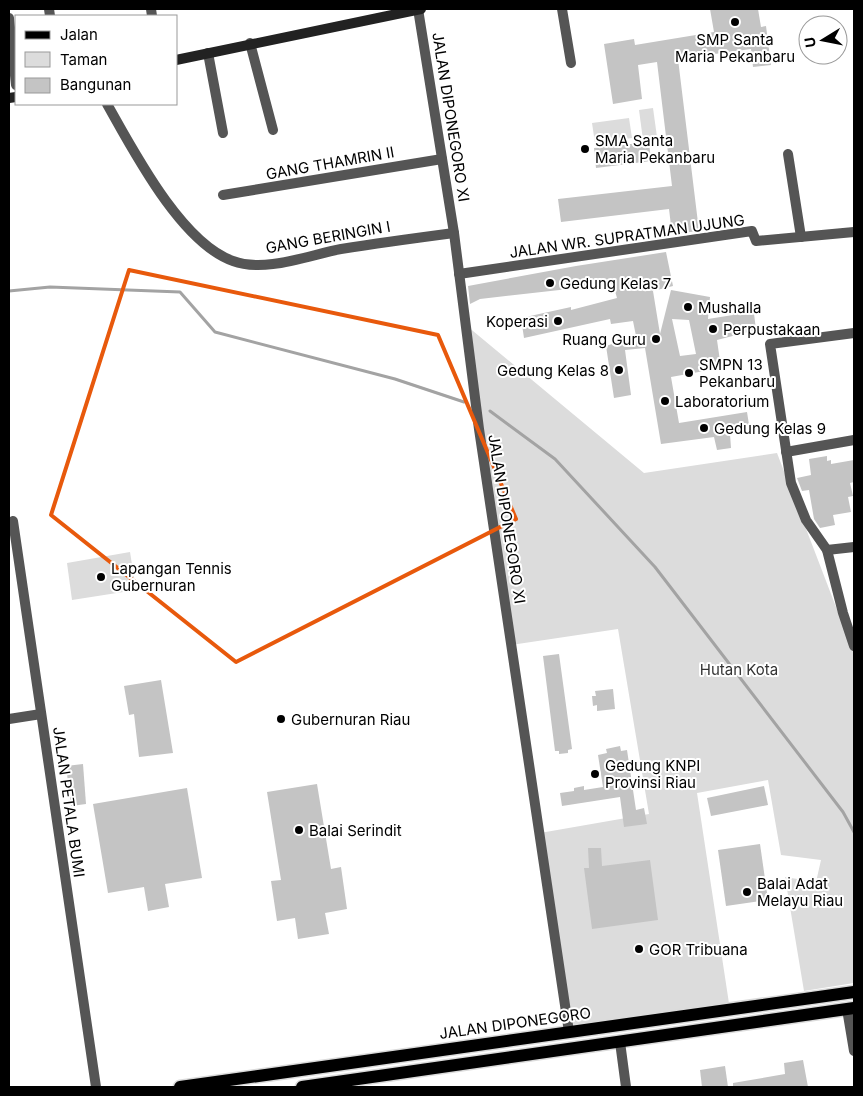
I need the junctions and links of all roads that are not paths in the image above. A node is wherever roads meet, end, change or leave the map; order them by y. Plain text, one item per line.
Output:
1 (419, 9) edge
2 (562, 9) edge
3 (9, 18) edge
4 (250, 43) junction
5 (208, 53) junction
6 (178, 60) edge
7 (571, 63) dead end
8 (15, 75) edge
9 (108, 105) edge
10 (273, 130) dead end
11 (222, 134) dead end
12 (788, 154) dead end
13 (442, 159) junction
14 (224, 196) dead end
15 (854, 232) edge
16 (454, 233) junction
17 (802, 237) junction
18 (459, 274) junction
19 (854, 333) edge
20 (854, 440) edge
21 (786, 452) junction
22 (13, 521) dead end
23 (854, 547) edge
24 (827, 550) junction
25 (854, 646) edge
26 (41, 714) junction
27 (9, 719) edge
28 (854, 992) edge
29 (850, 1008) edge
30 (694, 1015) junction
31 (697, 1030) junction
32 (569, 1032) junction
33 (620, 1042) junction
34 (854, 1051) edge
35 (348, 1064) junction
36 (328, 1066) junction
37 (351, 1084) edge
38 (330, 1085) edge
39 (96, 1087) edge
40 (180, 1087) edge
41 (302, 1087) edge
42 (626, 1087) edge

1 - 4 main road
1 - 13 street, JALAN DIPONEGORO XI
2 - 7 street
3 - 8 street
4 - 5 main road
4 - 10 street
5 - 6 main road
5 - 11 street
9 - 16 street, GANG BERINGIN I
12 - 17 street
13 - 14 street, GANG THAMRIN II
13 - 16 street, JALAN DIPONEGORO XI
15 - 17 street, JALAN WR. SUPRATMAN UJUNG
16 - 18 street, JALAN DIPONEGORO XI
17 - 18 street, JALAN WR. SUPRATMAN UJUNG
18 - 32 street, JALAN DIPONEGORO XI
19 - 21 street
20 - 21 street
21 - 24 street
22 - 26 street, JALAN PETALA BUMI
23 - 24 street
24 - 25 street
26 - 27 street
26 - 39 street, JALAN PETALA BUMI
28 - 30 main road, JALAN DIPONEGORO
29 - 31 main road
29 - 34 street
30 - 31 main road
30 - 32 main road, JALAN DIPONEGORO
31 - 33 main road
32 - 35 main road, JALAN DIPONEGORO
33 - 37 main road
33 - 42 street
35 - 36 main road, JALAN DIPONEGORO
35 - 37 main road
36 - 38 main road
36 - 40 main road, JALAN DIPONEGORO
37 - 38 main road
38 - 41 main road

